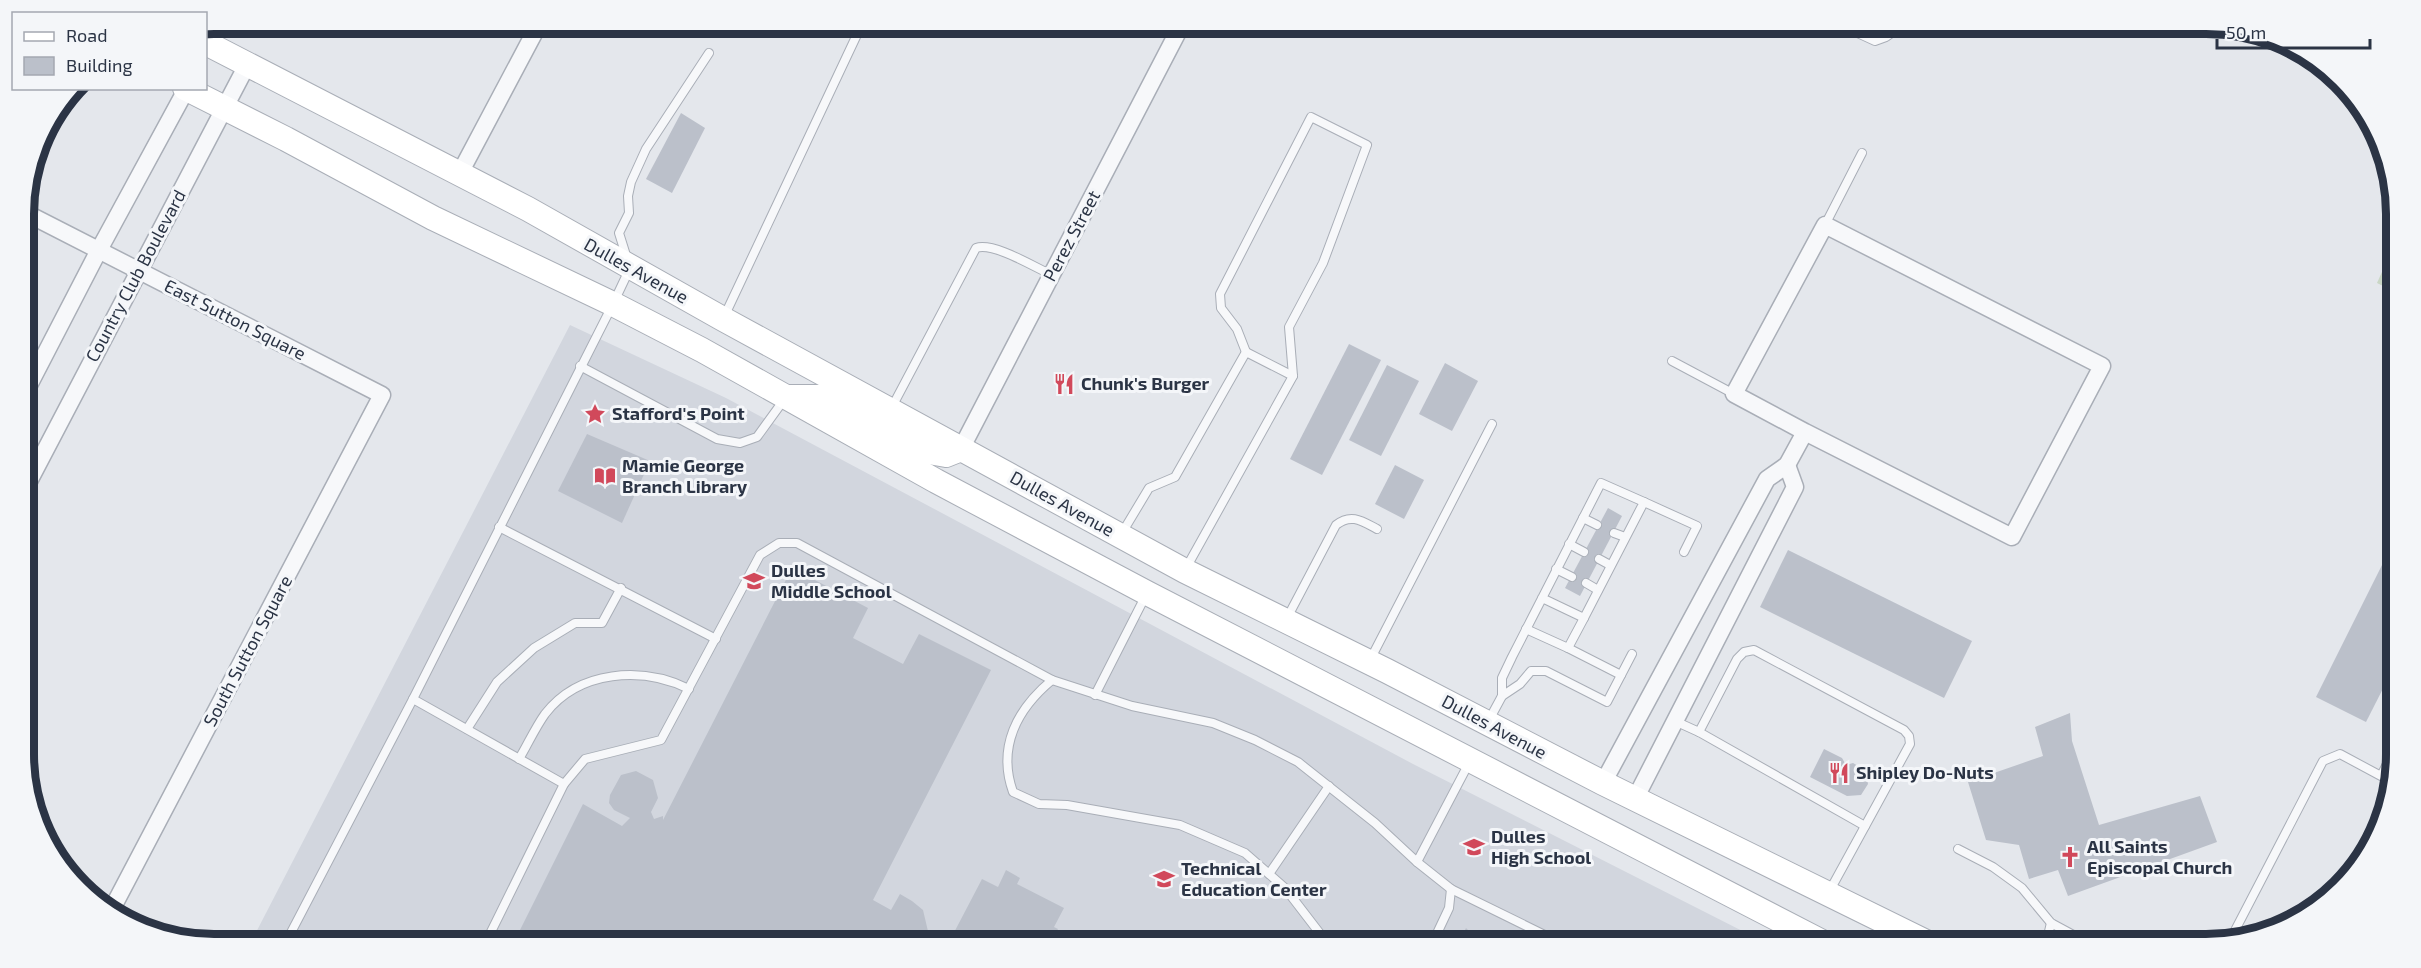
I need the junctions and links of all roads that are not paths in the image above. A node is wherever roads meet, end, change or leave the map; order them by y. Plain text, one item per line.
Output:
1 (533, 35) edge
2 (857, 35) edge
3 (1176, 35) edge
4 (1862, 35) edge
5 (1889, 35) edge
6 (207, 47) edge
7 (709, 53) dead end
8 (247, 65) junction
9 (185, 90) edge
10 (188, 90) edge
11 (224, 109) junction
12 (1862, 153) dead end
13 (460, 173) junction
14 (35, 218) edge
15 (1825, 225) junction
16 (99, 250) junction
17 (630, 268) junction
18 (138, 270) junction
19 (1052, 275) junction
20 (613, 304) junction
21 (723, 319) junction
22 (1246, 352) junction
23 (1672, 361) dead end
24 (580, 366) junction
25 (35, 376) edge
26 (1293, 376) junction
27 (1734, 394) junction
28 (382, 395) joint
29 (786, 397) junction
30 (890, 410) junction
31 (1492, 424) dead end
32 (1805, 432) junction
33 (961, 449) junction
34 (1787, 465) junction
35 (35, 471) edge
36 (1644, 502) junction
37 (1583, 518) junction
38 (1597, 525) dead end
39 (499, 527) junction
40 (1377, 529) dead end
41 (1614, 533) dead end
42 (1120, 536) junction
43 (1624, 537) junction
44 (1569, 544) junction
45 (1584, 552) dead end
46 (1684, 552) dead end
47 (1599, 559) dead end
48 (1610, 565) junction
49 (1556, 569) junction
50 (1185, 571) junction
51 (1572, 577) dead end
52 (1586, 583) dead end
53 (621, 588) junction
54 (1598, 590) junction
55 (1147, 593) junction
56 (1542, 598) junction
57 (1584, 618) junction
58 (1286, 621) junction
59 (1526, 628) junction
60 (716, 639) junction
61 (1568, 648) junction
62 (1632, 654) dead end
63 (1369, 662) junction
64 (1621, 675) junction
65 (1052, 680) junction
66 (689, 689) junction
67 (1095, 695) junction
68 (1502, 696) junction
69 (413, 699) junction
70 (1677, 722) junction
71 (1487, 723) junction
72 (467, 729) junction
73 (1699, 732) junction
74 (519, 759) junction
75 (1471, 760) junction
76 (2385, 767) edge
77 (1603, 783) junction
78 (564, 784) junction
79 (1329, 786) junction
80 (1635, 800) junction
81 (1865, 826) junction
82 (1958, 849) dead end
83 (1418, 862) junction
84 (1269, 874) junction
85 (1451, 889) junction
86 (1829, 893) junction
87 (116, 904) edge
88 (2051, 923) junction
89 (2235, 931) edge
90 (1320, 933) edge
91 (1437, 933) edge
92 (1541, 933) edge
93 (1805, 933) edge
94 (1909, 933) edge
95 (2049, 933) edge
96 (2070, 933) edge
97 (290, 934) edge
98 (490, 934) edge

1 - 13 street
2 - 21 lane
3 - 19 street, Perez Street
4 - 5 lane
6 - 8 main road, Dulles Avenue
7 - 17 lane
8 - 11 street, Country Club Boulevard
8 - 13 main road, Dulles Avenue
9 - 16 street
10 - 11 main road, Dulles Avenue
11 - 18 street, Country Club Boulevard
11 - 20 main road, Dulles Avenue
12 - 15 lane
13 - 17 main road, Dulles Avenue
14 - 16 street, East Sutton Square
15 - 27 street
15 - 32 street
16 - 18 street, East Sutton Square
16 - 25 street
17 - 20 lane
17 - 21 main road, Dulles Avenue
18 - 28 street, East Sutton Square
18 - 35 street, Country Club Boulevard
19 - 30 lane
19 - 33 street, Perez Street
20 - 24 lane
20 - 29 main road, Dulles Avenue
21 - 30 main road, Dulles Avenue
22 - 26 lane
22 - 26 lane
22 - 42 lane
23 - 27 lane
24 - 29 lane
24 - 39 lane
26 - 50 lane
27 - 32 street
28 - 87 street, South Sutton Square
29 - 33 main road
29 - 55 main road, Dulles Avenue
30 - 33 main road, Dulles Avenue
31 - 63 lane
32 - 34 street
33 - 42 main road, Dulles Avenue
34 - 70 street
34 - 77 street
36 - 37 lane
36 - 43 lane
36 - 46 lane
37 - 38 lane
37 - 44 lane
39 - 53 lane
39 - 69 lane
40 - 58 lane
41 - 43 lane
42 - 50 main road, Dulles Avenue
43 - 48 lane
44 - 45 lane
44 - 49 lane
47 - 48 lane
48 - 54 lane
49 - 51 lane
49 - 56 lane
50 - 58 main road, Dulles Avenue
52 - 54 lane
53 - 60 lane
53 - 72 lane
54 - 57 lane
55 - 67 lane
55 - 75 main road, Dulles Avenue
56 - 57 lane
56 - 59 lane
57 - 61 lane
58 - 63 main road, Dulles Avenue
59 - 61 lane
59 - 68 lane
60 - 65 lane
60 - 66 lane
61 - 64 lane
62 - 64 lane
63 - 71 main road, Dulles Avenue
64 - 68 lane
65 - 67 lane
65 - 84 lane
66 - 74 lane
66 - 78 lane
67 - 79 lane
68 - 71 lane
69 - 72 lane
69 - 97 lane
70 - 73 lane
70 - 80 street
71 - 77 main road, Dulles Avenue
72 - 74 lane
73 - 81 lane
73 - 81 lane
74 - 78 lane
75 - 83 lane
75 - 93 main road, Dulles Avenue
76 - 89 lane
77 - 80 main road, Dulles Avenue
78 - 98 lane
79 - 83 lane
79 - 84 lane
80 - 86 main road, Dulles Avenue
81 - 86 lane
82 - 88 lane
83 - 85 lane
84 - 90 lane
85 - 91 lane
85 - 92 lane
86 - 94 main road, Dulles Avenue
88 - 95 lane
88 - 96 lane

